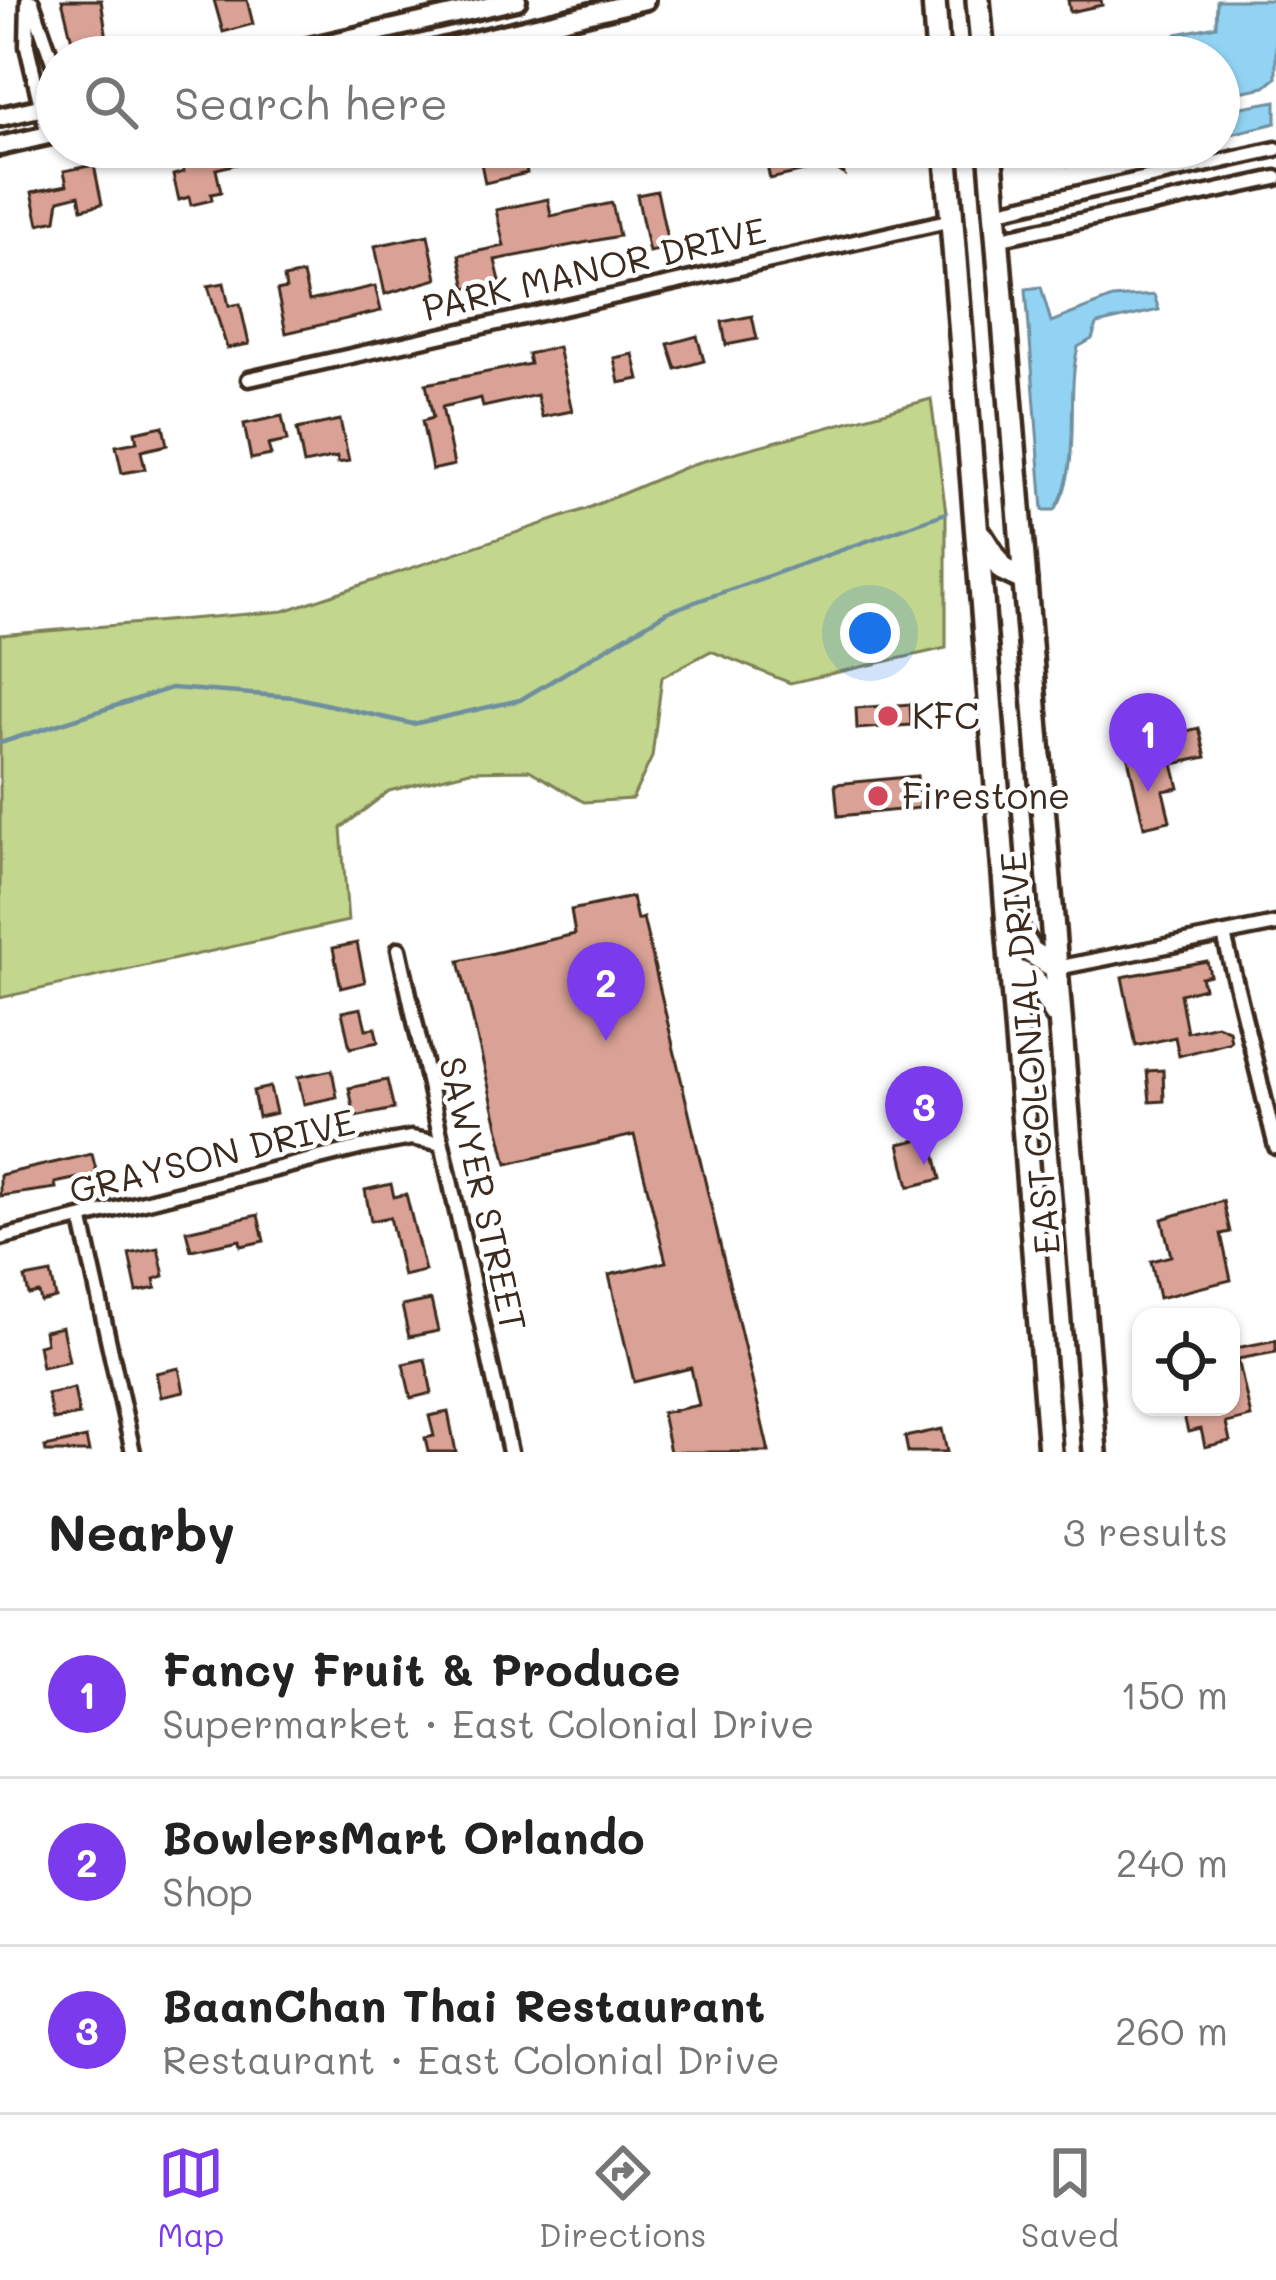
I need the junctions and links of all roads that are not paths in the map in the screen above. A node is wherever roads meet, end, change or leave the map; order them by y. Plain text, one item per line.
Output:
1 (30, 0) edge
2 (517, 0) edge
3 (645, 0) edge
4 (934, 0) edge
5 (978, 0) edge
6 (45, 36) edge
7 (360, 36) edge
8 (495, 36) edge
9 (937, 36) edge
10 (981, 36) edge
11 (36, 44) edge
12 (27, 46) junction
13 (36, 71) edge
14 (36, 109) edge
15 (0, 117) edge
16 (36, 138) edge
17 (0, 146) edge
18 (1276, 149) edge
19 (1240, 157) edge
20 (948, 168) edge
21 (992, 168) edge
22 (1191, 168) edge
23 (1276, 178) edge
24 (995, 212) junction
25 (952, 220) junction
26 (997, 238) junction
27 (249, 379) dead end
28 (976, 519) junction
29 (1025, 580) junction
30 (1006, 904) junction
31 (1276, 924) edge
32 (1224, 935) junction
33 (399, 949) dead end
34 (1057, 968) junction
35 (1012, 970) junction
36 (1061, 1025) junction
37 (439, 1144) junction
38 (1276, 1147) edge
39 (82, 1221) junction
40 (0, 1238) edge
41 (133, 1452) edge
42 (510, 1452) edge
43 (1050, 1452) edge
44 (1095, 1452) edge

1 - 6 street
1 - 12 street
2 - 7 street
3 - 8 street
4 - 9 highway
5 - 10 highway
11 - 12 street
12 - 13 street
14 - 15 street
16 - 17 street
18 - 19 street
20 - 25 highway, EAST COLONIAL DRIVE
21 - 24 highway, EAST COLONIAL DRIVE
22 - 24 street
23 - 26 street
24 - 26 highway, EAST COLONIAL DRIVE
25 - 27 street, PARK MANOR DRIVE
25 - 28 highway, EAST COLONIAL DRIVE
26 - 29 highway, EAST COLONIAL DRIVE
28 - 29 highway
28 - 30 highway, EAST COLONIAL DRIVE
29 - 34 highway, EAST COLONIAL DRIVE
30 - 34 highway
30 - 35 highway, EAST COLONIAL DRIVE
31 - 32 street
32 - 34 street
32 - 38 street
33 - 37 street, SAWYER STREET
34 - 36 highway, EAST COLONIAL DRIVE
35 - 36 highway
35 - 43 highway, EAST COLONIAL DRIVE
36 - 44 highway, EAST COLONIAL DRIVE
37 - 39 street, GRAYSON DRIVE
37 - 42 street, SAWYER STREET
39 - 40 street, GRAYSON DRIVE
39 - 41 street

